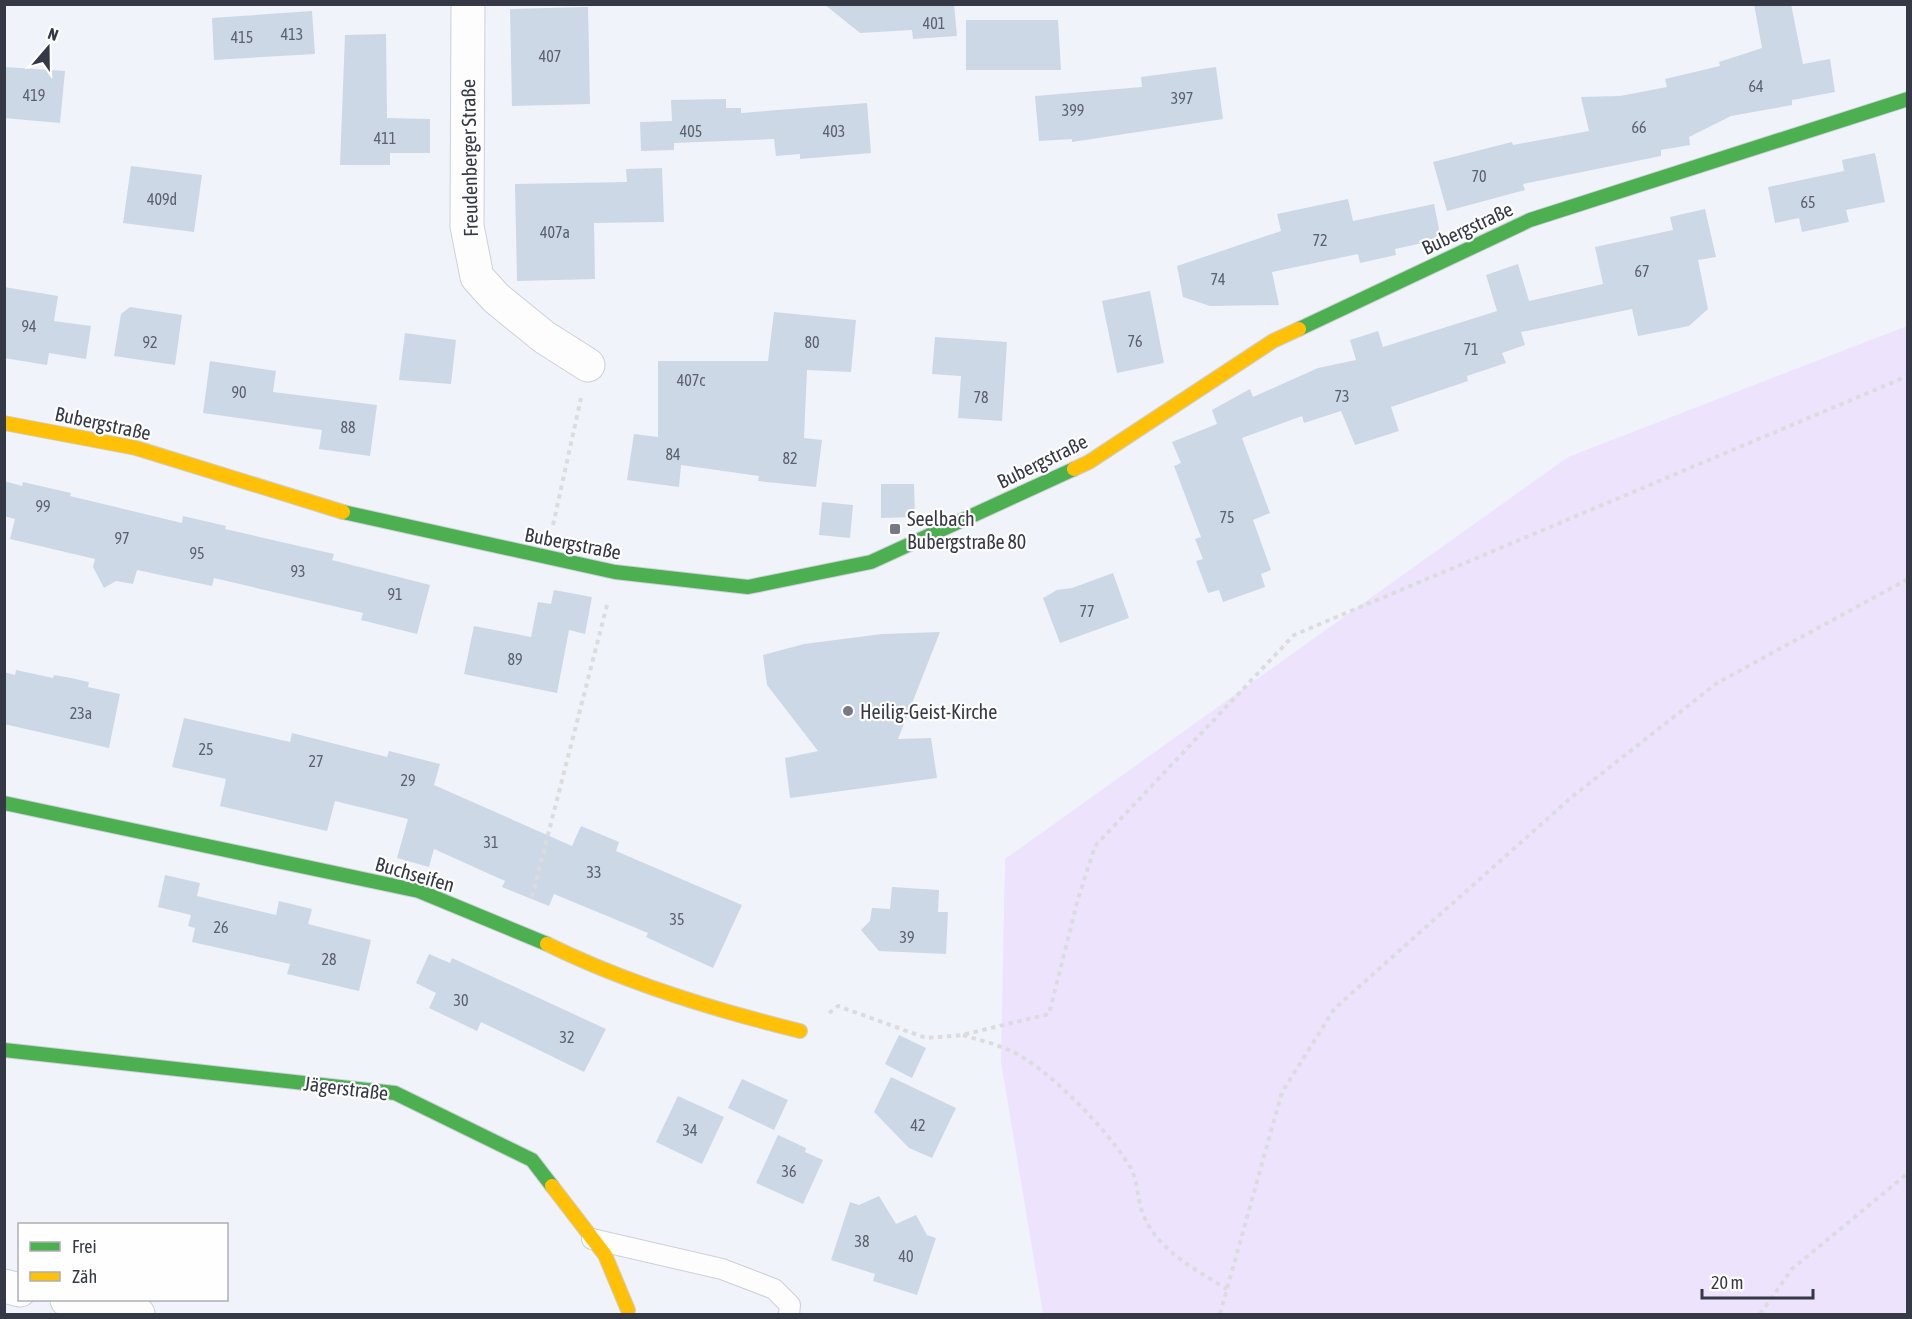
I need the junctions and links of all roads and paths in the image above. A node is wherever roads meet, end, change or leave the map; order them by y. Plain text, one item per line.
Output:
1 (468, 4) edge
2 (1908, 99) edge
3 (588, 365) joint
4 (1908, 376) edge
5 (4, 423) edge
6 (546, 558) junction
7 (615, 572) junction
8 (1908, 579) edge
9 (4, 803) edge
10 (524, 932) junction
11 (800, 1031) joint
12 (962, 1035) junction
13 (4, 1050) edge
14 (1908, 1173) edge
15 (592, 1239) junction
16 (1227, 1289) junction
17 (76, 1301) edge
18 (628, 1310) dead end
19 (138, 1314) edge
20 (789, 1314) edge
21 (1220, 1314) edge
22 (1760, 1314) edge

1 - 3 street, Freudenberger Straße
2 - 7 street, Bubergstraße
3 - 6 path
4 - 12 path
5 - 6 street, Bubergstraße
6 - 7 street, Bubergstraße
7 - 10 path
8 - 16 path
9 - 10 street, Buchseifen
10 - 11 street, Buchseifen
11 - 12 path
12 - 16 path
13 - 15 street, Jägerstraße
14 - 22 path
15 - 18 street, Jägerstraße
15 - 20 lane
16 - 21 path
17 - 19 street

